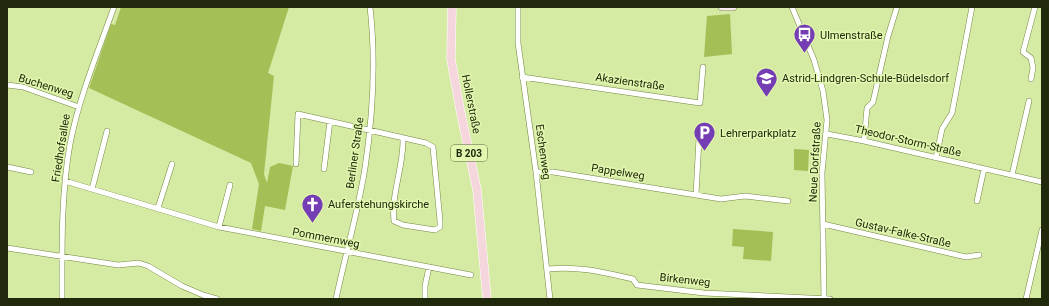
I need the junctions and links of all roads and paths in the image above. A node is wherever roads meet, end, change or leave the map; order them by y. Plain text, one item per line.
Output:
1 (114, 7) edge
2 (370, 7) edge
3 (452, 7) edge
4 (518, 7) edge
5 (722, 7) edge
6 (733, 7) edge
7 (792, 7) edge
8 (897, 7) edge
9 (972, 7) edge
10 (1035, 7) edge
11 (703, 67) dead end
12 (522, 77) junction
13 (1031, 79) dead end
14 (7, 85) edge
15 (1029, 101) dead end
16 (79, 107) junction
17 (330, 121) junction
18 (107, 130) dead end
19 (369, 130) junction
20 (827, 134) junction
21 (403, 138) junction
22 (699, 138) dead end
23 (864, 141) junction
24 (936, 158) junction
25 (172, 164) dead end
26 (296, 164) dead end
27 (7, 167) edge
28 (324, 169) dead end
29 (984, 169) junction
30 (31, 172) dead end
31 (536, 172) junction
32 (1012, 175) junction
33 (65, 181) junction
34 (1042, 182) edge
35 (230, 184) dead end
36 (92, 189) junction
37 (696, 195) junction
38 (788, 201) dead end
39 (977, 201) dead end
40 (158, 208) junction
41 (823, 224) junction
42 (219, 227) junction
43 (1042, 230) edge
44 (7, 248) edge
45 (346, 252) junction
46 (978, 255) dead end
47 (62, 257) junction
48 (429, 267) junction
49 (548, 269) junction
50 (471, 275) dead end
51 (62, 299) edge
52 (217, 299) edge
53 (336, 299) edge
54 (425, 299) edge
55 (487, 299) edge
56 (550, 299) edge
57 (826, 299) edge
58 (1026, 299) edge

1 - 16 street, Friedhofsallee
2 - 19 street, Berliner Straße
3 - 55 main road, Hollerstraße / B 203
4 - 12 street, Eschenweg
5 - 6 street
7 - 20 street, Neue Dorfstraße
8 - 23 street
9 - 24 street
10 - 13 street
11 - 12 street, Akazienstraße
12 - 31 street, Eschenweg
14 - 16 street, Buchenweg
15 - 32 street
16 - 33 street, Friedhofsallee
17 - 19 street
17 - 26 street
17 - 28 street
18 - 36 street
19 - 21 street
19 - 45 street, Berliner Straße
20 - 23 street, Theodor-Storm-Straße
20 - 41 street, Neue Dorfstraße
21 - 21 street
22 - 37 street
23 - 24 street, Theodor-Storm-Straße
24 - 29 street, Theodor-Storm-Straße
25 - 40 street
27 - 30 street
29 - 32 street, Theodor-Storm-Straße
29 - 39 street
31 - 37 street, Pappelweg
31 - 49 street, Eschenweg
32 - 34 street, Theodor-Storm-Straße
33 - 36 street, Pommernweg
33 - 47 street, Friedhofsallee
35 - 42 street
36 - 40 street, Pommernweg
37 - 38 street, Pappelweg
40 - 42 street, Pommernweg
41 - 46 street, Gustav-Falke-Straße
41 - 57 street, Neue Dorfstraße
42 - 45 street, Pommernweg
43 - 58 street
44 - 47 street
45 - 48 street, Pommernweg
45 - 53 street, Berliner Straße
47 - 51 street, Friedhofsallee
47 - 52 street
48 - 50 street, Pommernweg
48 - 54 street
49 - 56 street, Eschenweg
49 - 57 street, Birkenweg

